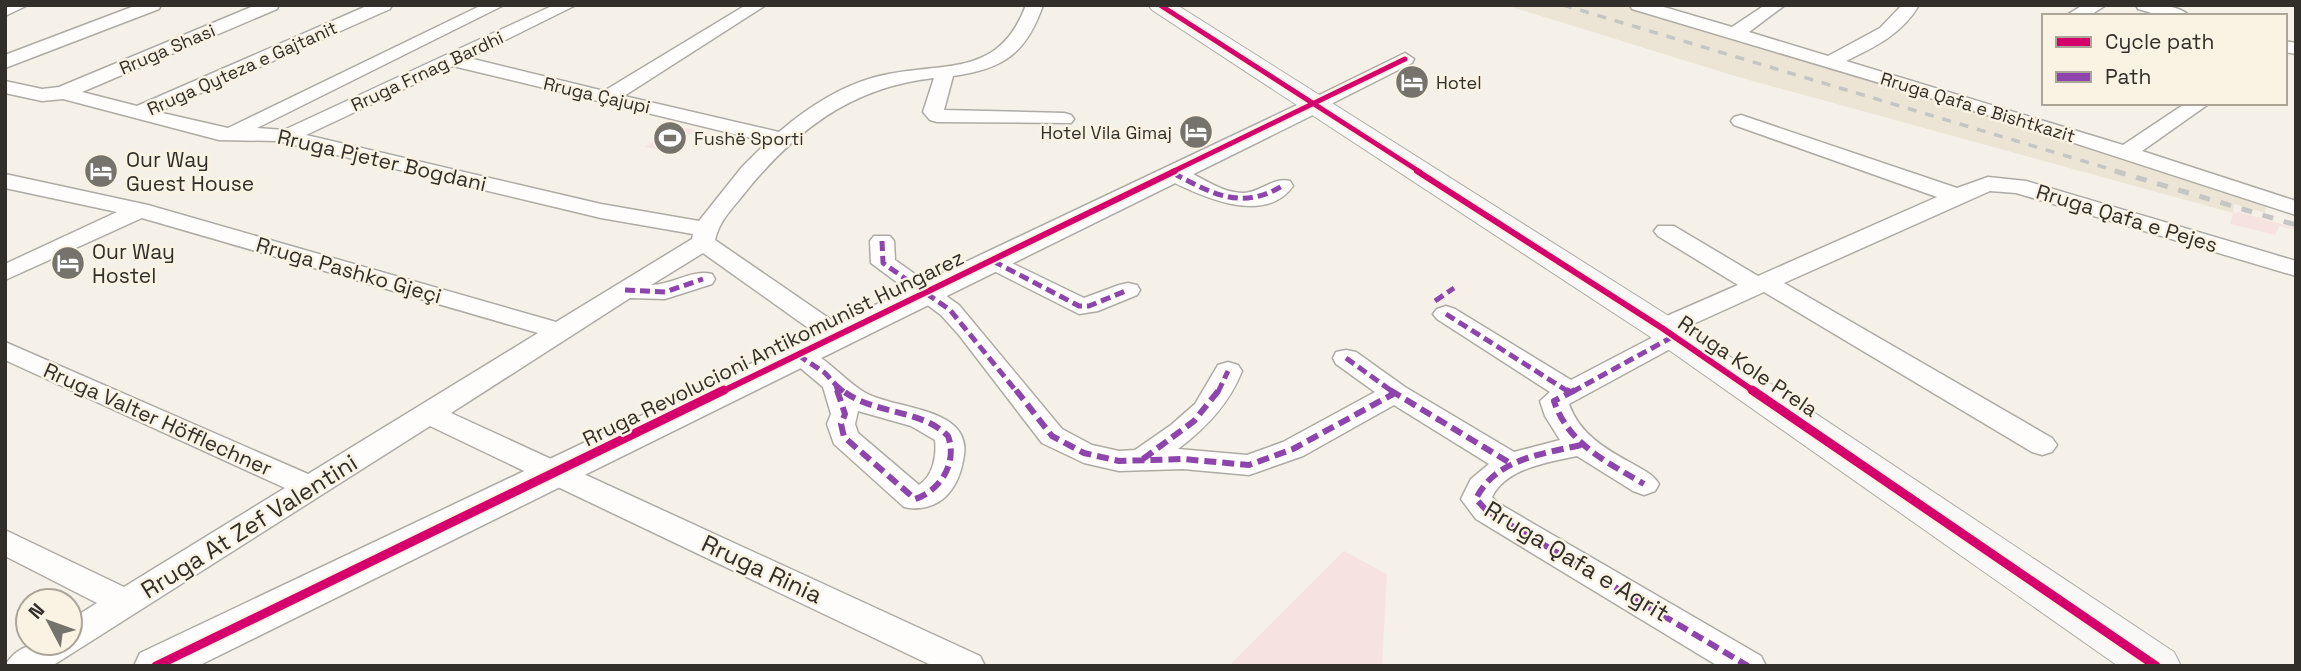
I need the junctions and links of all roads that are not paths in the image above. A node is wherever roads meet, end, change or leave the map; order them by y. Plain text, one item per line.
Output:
1 (20, 5) edge
2 (153, 5) edge
3 (271, 5) edge
4 (384, 5) edge
5 (496, 5) edge
6 (568, 5) edge
7 (758, 5) edge
8 (1035, 5) edge
9 (1160, 5) edge
10 (1638, 5) edge
11 (1777, 5) edge
12 (1911, 5) edge
13 (2098, 5) edge
14 (2144, 5) edge
15 (5, 11) edge
16 (2078, 14) edge
17 (2174, 14) edge
18 (1734, 34) junction
19 (1405, 59) dead end
20 (452, 60) junction
21 (5, 62) edge
22 (1829, 62) junction
23 (942, 71) junction
24 (10, 91) edge
25 (63, 93) junction
26 (608, 97) junction
27 (1314, 105) junction
28 (2197, 105) edge
29 (139, 113) junction
30 (1064, 118) dead end
31 (1741, 121) dead end
32 (228, 135) junction
33 (286, 137) junction
34 (784, 140) junction
35 (2126, 153) junction
36 (1173, 173) junction
37 (5, 181) edge
38 (1282, 186) dead end
39 (1957, 196) junction
40 (2296, 208) edge
41 (140, 210) junction
42 (1665, 231) dead end
43 (704, 236) junction
44 (882, 241) dead end
45 (993, 261) junction
46 (2296, 269) edge
47 (5, 273) edge
48 (703, 279) dead end
49 (1761, 284) junction
50 (625, 290) junction
51 (1128, 290) dead end
52 (927, 293) junction
53 (1446, 314) dead end
54 (559, 331) junction
55 (1668, 332) junction
56 (837, 336) junction
57 (5, 350) edge
58 (798, 355) junction
59 (1346, 358) dead end
60 (1228, 371) dead end
61 (836, 385) dead end
62 (1570, 392) junction
63 (1395, 393) junction
64 (427, 413) junction
65 (1581, 445) junction
66 (2042, 445) dead end
67 (1143, 459) junction
68 (1510, 463) junction
69 (557, 472) junction
70 (1644, 484) dead end
71 (311, 488) junction
72 (5, 542) edge
73 (127, 603) junction
74 (84, 629) edge
75 (156, 666) edge
76 (967, 666) edge
77 (1748, 666) edge
78 (2156, 666) edge

1 - 15 street
2 - 21 street
3 - 25 street, Rruga Shasi
4 - 29 street, Rruga Qyteza e Gajtanit
5 - 32 street
6 - 20 street, Rruga Frnag Bardhi
7 - 26 street
8 - 23 street, Rruga At Zef Valentini
9 - 27 main road, Rruga Kole Prela
10 - 18 street, Rruga Qafa e Bishtkazit
11 - 18 street
12 - 22 street, Rruga Qafa e Bishtkazit
13 - 16 street
14 - 17 street
18 - 22 street, Rruga Qafa e Bishtkazit
19 - 27 street, Rruga Revolucioni Antikomunist Hungarez
20 - 26 street, Rruga Çajupi
20 - 33 street, Rruga Frnag Bardhi
22 - 35 street, Rruga Qafa e Bishtkazit
23 - 30 street
23 - 34 street, Rruga At Zef Valentini
24 - 25 street, Rruga Pjeter Bogdani
25 - 29 street, Rruga Pjeter Bogdani
26 - 34 street, Rruga Çajupi
27 - 36 street, Rruga Revolucioni Antikomunist Hungarez
27 - 55 main road, Rruga Kole Prela
28 - 35 street
29 - 32 street, Rruga Pjeter Bogdani
31 - 39 street
32 - 33 street, Rruga Pjeter Bogdani
33 - 43 street, Rruga Pjeter Bogdani
34 - 43 street, Rruga At Zef Valentini
35 - 40 street, Rruga Qafa e Bishtkazit
36 - 38 street
36 - 45 street, Rruga Revolucioni Antikomunist Hungarez
37 - 41 street
39 - 46 street, Rruga Qafa e Pejes
39 - 49 street, Rruga Qafa e Pejes
41 - 47 street
41 - 54 street, Rruga Pashko Gjeçi
42 - 49 street
43 - 50 street, Rruga At Zef Valentini
43 - 56 street
44 - 52 street, Rruga Revolucioni Antikomunist Hungarez
45 - 51 street, Rruga Revolucioni Antikomunist Hungarez
45 - 52 street, Rruga Revolucioni Antikomunist Hungarez
48 - 50 street
49 - 55 street, Rruga Qafa e Pejes
49 - 66 street
50 - 54 street, Rruga At Zef Valentini
52 - 56 street, Rruga Revolucioni Antikomunist Hungarez
52 - 67 street
53 - 62 street
54 - 64 street, Rruga At Zef Valentini
55 - 62 street
55 - 78 main road, Rruga Kole Prela
56 - 58 street, Rruga Revolucioni Antikomunist Hungarez
57 - 71 street, Rruga Valter Höfflechner
58 - 61 street, Rruga Revolucioni Antikomunist Hungarez
58 - 69 street, Rruga Revolucioni Antikomunist Hungarez
59 - 63 street
60 - 67 street
62 - 65 street
63 - 67 street
63 - 68 street
64 - 69 street
64 - 71 street, Rruga At Zef Valentini
65 - 68 street, Rruga Qafa e Agrit
65 - 70 street
68 - 77 street, Rruga Qafa e Agrit
69 - 75 street, Rruga Revolucioni Antikomunist Hungarez
69 - 76 street, Rruga Rinia
71 - 73 street, Rruga At Zef Valentini
72 - 73 street
73 - 74 street, Rruga At Zef Valentini

